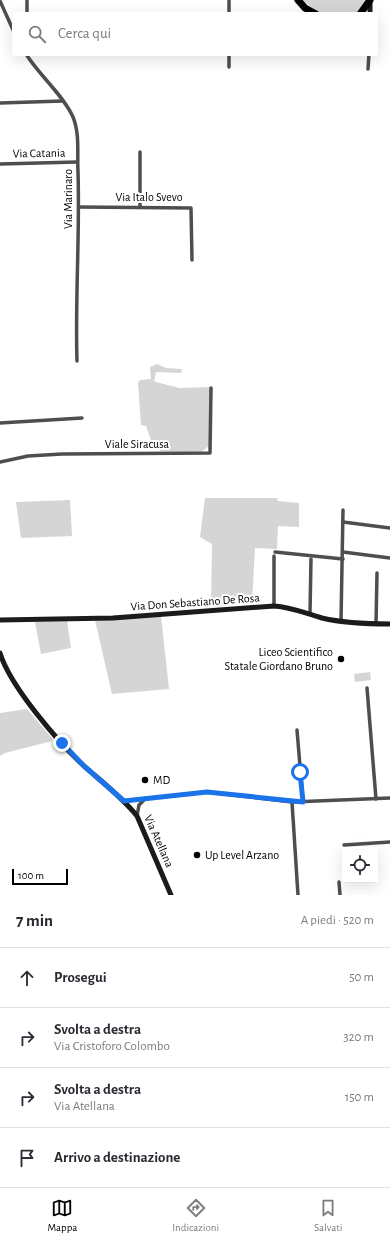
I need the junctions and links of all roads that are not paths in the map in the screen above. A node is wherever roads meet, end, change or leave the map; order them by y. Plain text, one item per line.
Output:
1 (27, 0) edge
2 (229, 0) edge
3 (298, 0) edge
4 (370, 0) edge
5 (0, 1) edge
6 (27, 12) edge
7 (229, 12) edge
8 (312, 12) edge
9 (361, 12) edge
10 (370, 12) edge
11 (12, 28) edge
12 (27, 56) edge
13 (229, 56) edge
14 (369, 56) edge
15 (229, 67) dead end
16 (368, 69) dead end
17 (63, 102) junction
18 (0, 103) edge
19 (140, 152) dead end
20 (78, 162) junction
21 (0, 164) edge
22 (79, 207) junction
23 (140, 207) junction
24 (192, 260) dead end
25 (77, 361) dead end
26 (211, 388) dead end
27 (82, 418) dead end
28 (0, 423) edge
29 (0, 462) edge
30 (343, 510) dead end
31 (343, 522) junction
32 (390, 528) edge
33 (343, 552) junction
34 (390, 558) edge
35 (342, 559) junction
36 (311, 560) dead end
37 (377, 573) dead end
38 (274, 606) junction
39 (310, 613) junction
40 (0, 620) edge
41 (341, 620) junction
42 (376, 624) junction
43 (390, 624) edge
44 (0, 653) edge
45 (367, 688) dead end
46 (297, 730) dead end
47 (146, 798) junction
48 (390, 798) edge
49 (376, 799) junction
50 (124, 801) junction
51 (292, 802) junction
52 (303, 802) junction
53 (138, 816) junction
54 (390, 842) edge
55 (344, 845) dead end
56 (339, 882) dead end
57 (171, 895) edge
58 (298, 895) edge
59 (340, 895) edge

1 - 6 street
2 - 7 street
3 - 8 highway
4 - 9 highway
4 - 10 street
5 - 11 street
12 - 17 street, Via Marinaro
13 - 15 street
14 - 16 street
17 - 18 street
17 - 20 street, Via Marinaro
19 - 23 street
20 - 21 street, Via Catania
20 - 22 street, Via Marinaro
22 - 23 street, Via Italo Svevo
22 - 25 street, Via Marinaro
23 - 24 street, Via Italo Svevo
26 - 29 street, Viale Siracusa
27 - 28 street
30 - 31 street
31 - 32 street
31 - 33 street
33 - 34 street
33 - 35 street
35 - 38 street
35 - 41 street
36 - 39 street
37 - 42 street
38 - 39 street, Via Don Sebastiano De Rosa
38 - 40 street, Via Don Sebastiano De Rosa
39 - 41 street, Via Don Sebastiano De Rosa
41 - 42 street, Via Don Sebastiano De Rosa
42 - 43 street, Via Don Sebastiano De Rosa
44 - 50 street, Via Atellana
45 - 49 street
46 - 52 street
47 - 50 street
47 - 51 street
47 - 53 street
48 - 49 street
49 - 52 street
50 - 53 street, Via Atellana
51 - 52 street
51 - 58 street
53 - 57 street, Via Atellana
54 - 55 street
56 - 59 street

